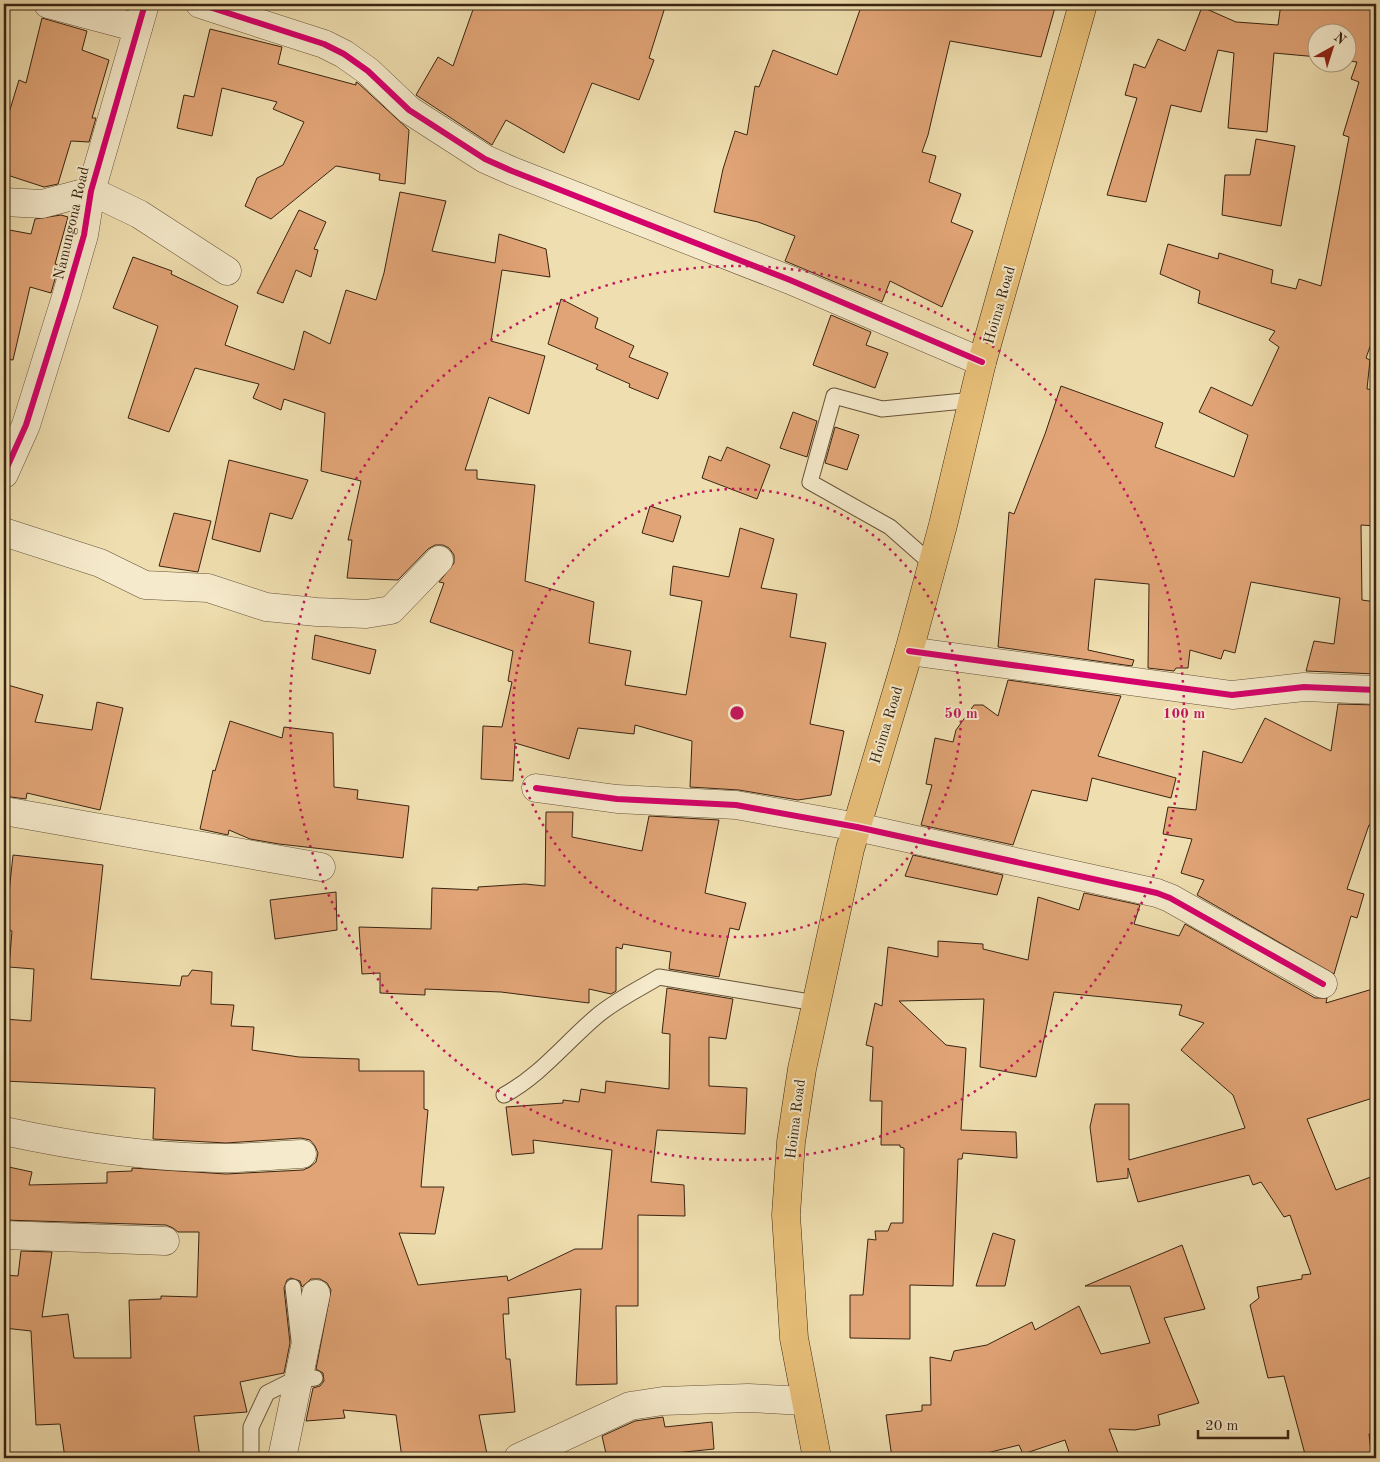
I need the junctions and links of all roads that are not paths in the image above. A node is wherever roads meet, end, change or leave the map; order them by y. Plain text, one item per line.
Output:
1 (48, 4) edge
2 (200, 4) edge
3 (1083, 4) edge
4 (142, 16) edge
5 (91, 191) junction
6 (4, 202) edge
7 (227, 271) dead end
8 (982, 362) junction
9 (974, 400) junction
10 (4, 474) edge
11 (4, 532) edge
12 (440, 560) dead end
13 (932, 564) junction
14 (909, 651) junction
15 (1376, 690) edge
16 (536, 788) dead end
17 (4, 811) edge
18 (856, 827) junction
19 (322, 867) dead end
20 (1323, 984) dead end
21 (816, 1003) junction
22 (504, 1095) dead end
23 (4, 1131) edge
24 (302, 1154) dead end
25 (4, 1235) edge
26 (165, 1241) dead end
27 (304, 1290) joint
28 (804, 1401) junction
29 (251, 1458) edge
30 (282, 1458) edge
31 (518, 1458) edge
32 (817, 1458) edge

1 - 4 street
2 - 8 street
3 - 8 main road, Hoima Road
4 - 5 street, Namungona Road
5 - 6 street
5 - 7 street
5 - 10 street, Namungona Road
8 - 9 main road, Hoima Road
9 - 13 main road, Hoima Road
9 - 13 lane
11 - 12 street
13 - 14 main road, Hoima Road
14 - 15 street
14 - 18 main road, Hoima Road
16 - 18 street
17 - 19 street
18 - 20 street
18 - 21 main road, Hoima Road
21 - 22 lane
21 - 28 main road, Hoima Road
23 - 24 street
25 - 26 street
27 - 29 lane
27 - 30 street
28 - 31 street
28 - 32 main road, Hoima Road

